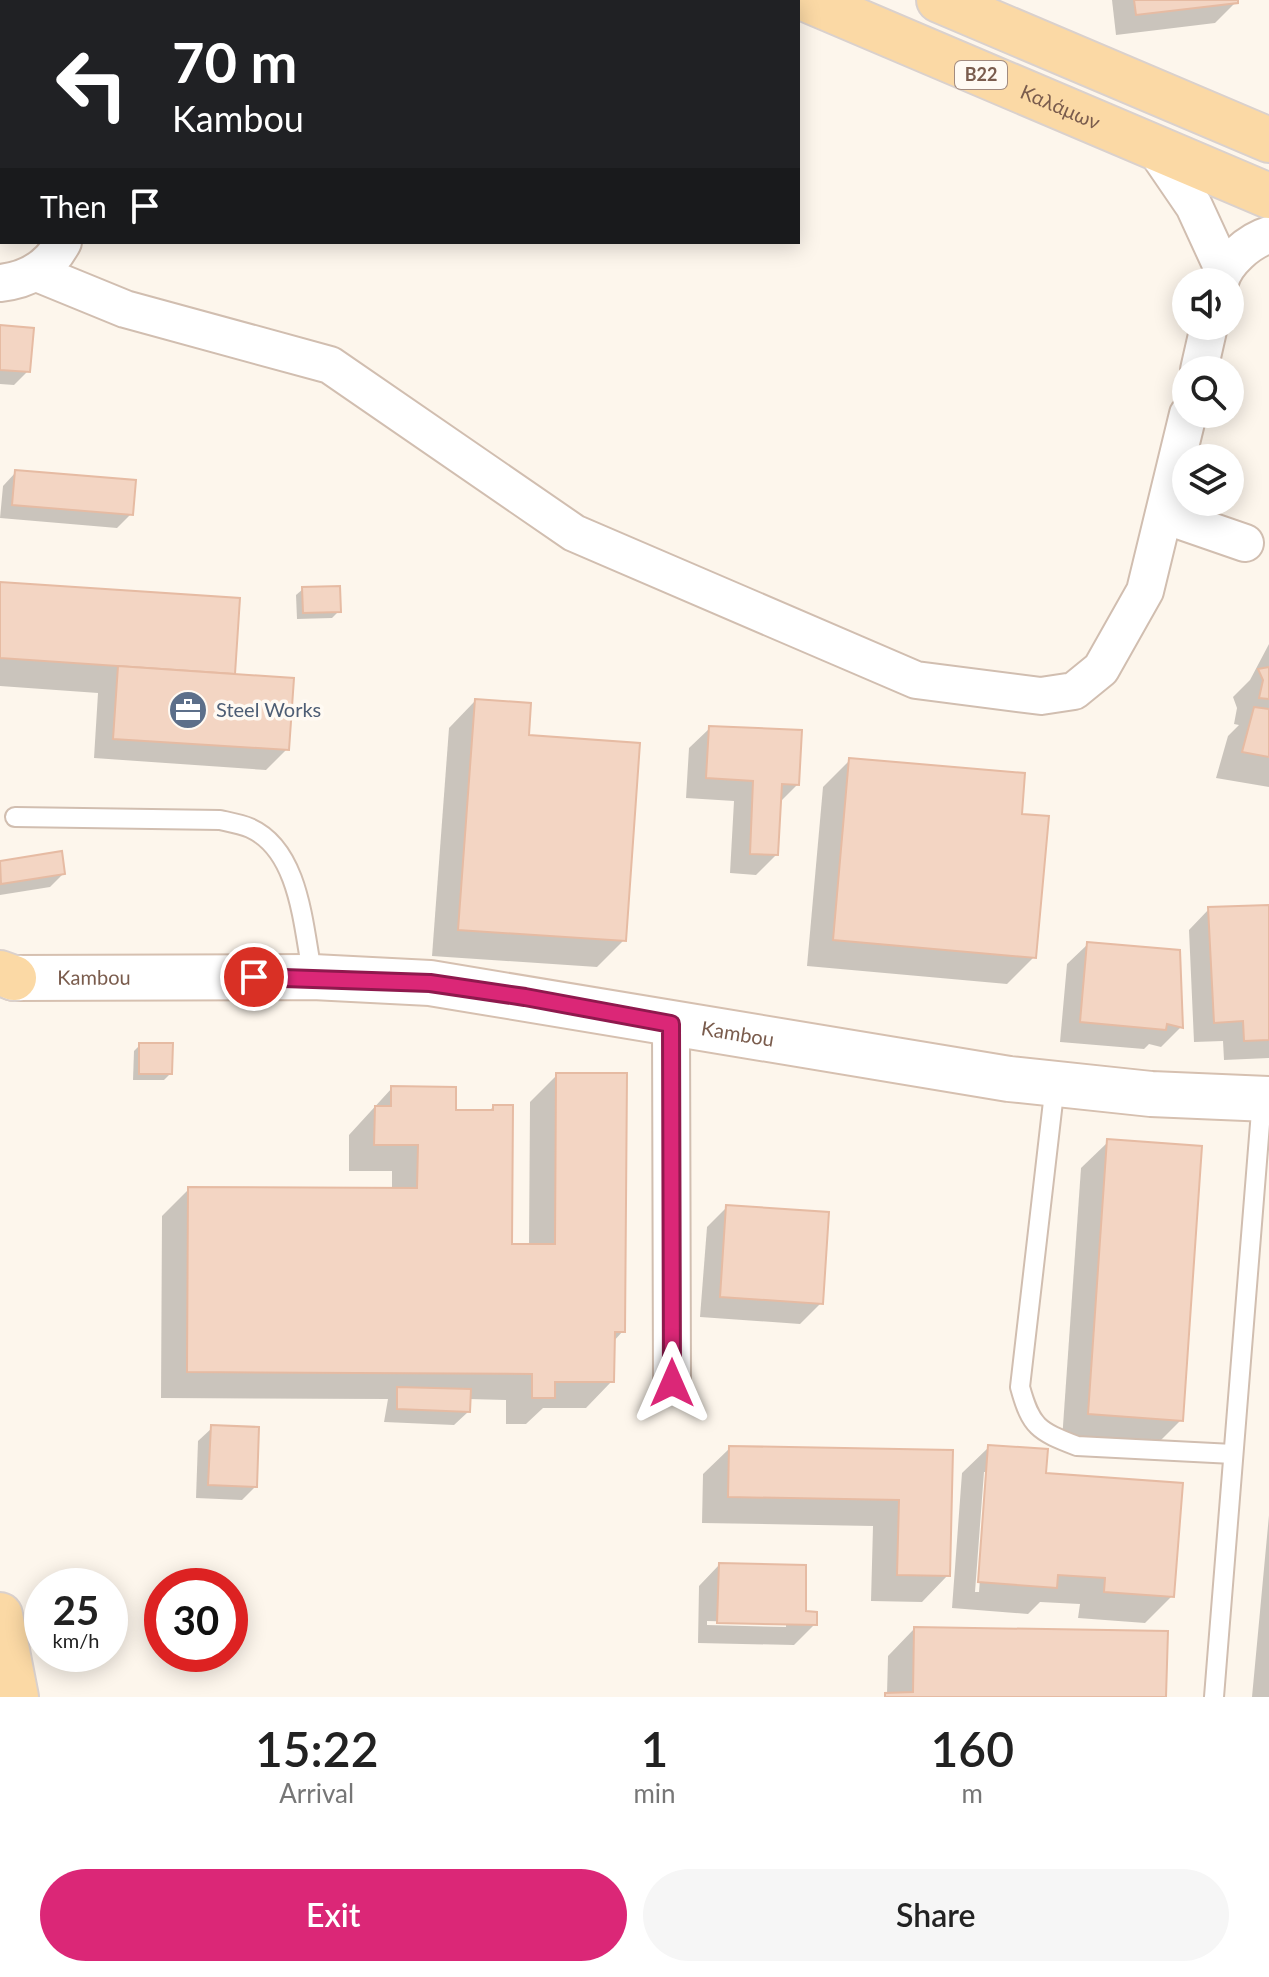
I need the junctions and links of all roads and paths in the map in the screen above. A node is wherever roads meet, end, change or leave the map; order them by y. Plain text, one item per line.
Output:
1 (808, 0) edge
2 (939, 0) edge
3 (1006, 17) edge
4 (1269, 140) edge
5 (1155, 149) junction
6 (1269, 196) edge
7 (1269, 235) edge
8 (62, 244) edge
9 (1219, 268) edge
10 (1230, 268) edge
11 (37, 273) junction
12 (0, 283) edge
13 (1185, 428) edge
14 (1164, 515) junction
15 (1245, 543) dead end
16 (15, 817) dead end
17 (313, 977) junction
18 (5, 978) edge
19 (671, 1024) junction
20 (1055, 1084) junction
21 (1265, 1099) edge
22 (672, 1383) dead end
23 (1233, 1454) junction
24 (0, 1615) edge
25 (16, 1697) edge
26 (1214, 1697) edge

1 - 5 main road, Καλάμων / B22
2 - 3 main road, B22
3 - 4 main road, B22
5 - 6 main road, Καλάμων / B22
5 - 9 street
7 - 10 street
8 - 11 street
11 - 12 street
11 - 14 street
13 - 14 street
14 - 15 street
16 - 17 lane
17 - 18 street, Kambou
17 - 19 street, Kambou
19 - 20 street, Kambou
19 - 22 street
20 - 21 street, Kambou
20 - 23 lane
21 - 23 lane
23 - 26 lane
24 - 25 main road

